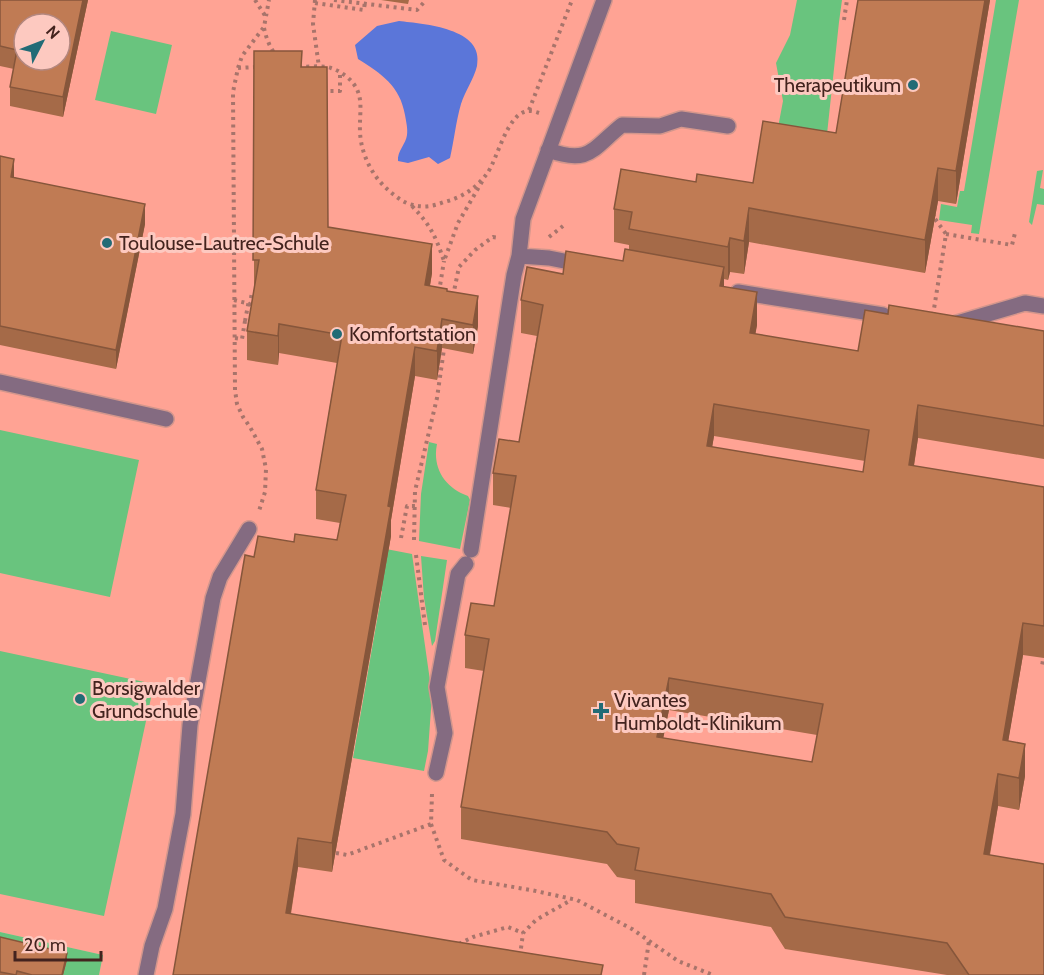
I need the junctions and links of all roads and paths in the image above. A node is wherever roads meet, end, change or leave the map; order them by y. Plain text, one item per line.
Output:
1 (255, 0) edge
2 (269, 0) edge
3 (334, 0) edge
4 (365, 0) edge
5 (426, 0) edge
6 (572, 0) edge
7 (604, 0) edge
8 (847, 0) edge
9 (315, 1) edge
10 (266, 18) junction
11 (844, 20) dead end
12 (264, 27) junction
13 (280, 60) edge
14 (258, 67) edge
15 (289, 67) edge
16 (319, 67) junction
17 (238, 68) junction
18 (340, 72) junction
19 (315, 91) edge
20 (529, 110) junction
21 (560, 118) junction
22 (728, 126) dead end
23 (548, 150) junction
24 (486, 174) junction
25 (411, 205) junction
26 (934, 209) edge
27 (563, 226) dead end
28 (1015, 233) dead end
29 (946, 234) junction
30 (520, 250) junction
31 (444, 261) junction
32 (595, 267) edge
33 (721, 289) edge
34 (234, 300) junction
35 (437, 302) edge
36 (451, 305) edge
37 (1044, 306) edge
38 (892, 316) edge
39 (932, 323) joint
40 (235, 338) junction
41 (444, 349) edge
42 (0, 382) edge
43 (166, 419) dead end
44 (415, 507) junction
45 (249, 529) joint
46 (401, 538) dead end
47 (414, 540) dead end
48 (1044, 654) edge
49 (1044, 666) edge
50 (435, 780) joint
51 (431, 824) junction
52 (336, 853) edge
53 (572, 900) junction
54 (524, 933) junction
55 (649, 941) junction
56 (455, 946) edge
57 (518, 964) edge
58 (146, 975) edge
59 (644, 975) edge
60 (713, 975) edge

1 - 10 path
2 - 10 path
3 - 5 path
4 - 9 path
6 - 20 path
7 - 21 lane
8 - 11 path
9 - 16 path
10 - 12 path
12 - 13 path
12 - 17 path
14 - 17 path
15 - 16 path
16 - 18 path
17 - 34 path
18 - 19 path
18 - 25 path
20 - 21 path
20 - 24 path
21 - 23 lane
22 - 23 lane
23 - 30 lane
24 - 25 path
24 - 31 path
25 - 31 path
26 - 29 path
27 - 30 path
28 - 29 path
29 - 39 path
30 - 32 lane
30 - 36 path
30 - 50 lane
31 - 35 path
33 - 38 lane
34 - 40 path
34 - 40 path, bridge
37 - 39 lane
40 - 45 path
41 - 44 path
42 - 43 lane
44 - 46 path
44 - 47 path
45 - 58 lane
48 - 49 path
50 - 51 path
51 - 52 path
51 - 53 path
53 - 54 path
53 - 55 path
54 - 56 path
54 - 57 path
55 - 59 path
55 - 60 path

